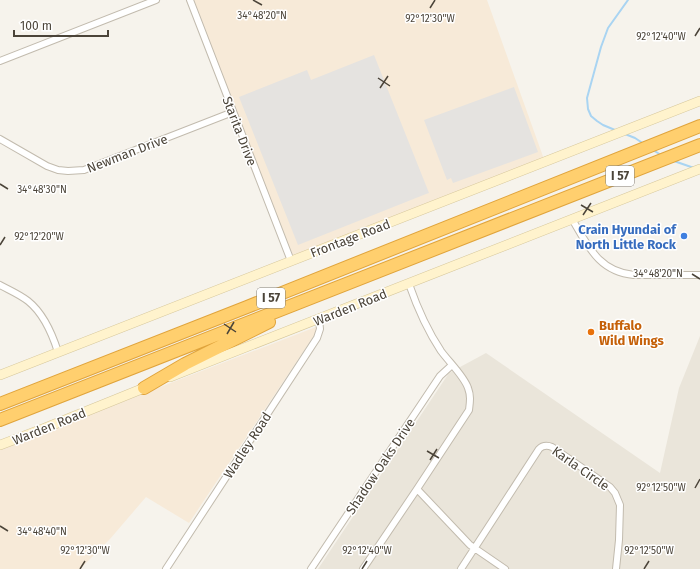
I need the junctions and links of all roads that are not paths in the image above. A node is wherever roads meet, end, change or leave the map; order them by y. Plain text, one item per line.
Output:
1 (156, 0) edge
2 (190, 0) edge
3 (0, 62) edge
4 (700, 101) edge
5 (233, 112) junction
6 (700, 126) edge
7 (0, 139) edge
8 (700, 145) edge
9 (700, 169) edge
10 (572, 219) junction
11 (291, 261) junction
12 (700, 275) edge
13 (409, 284) junction
14 (0, 285) edge
15 (332, 290) junction
16 (319, 319) junction
17 (58, 352) junction
18 (452, 365) junction
19 (0, 375) edge
20 (144, 388) junction
21 (0, 404) edge
22 (0, 420) edge
23 (0, 445) edge
24 (417, 489) junction
25 (474, 548) junction
26 (166, 569) edge
27 (311, 569) edge
28 (363, 569) edge
29 (461, 569) edge
30 (506, 569) edge
31 (616, 569) edge

1 - 3 street
2 - 5 street, Starita Drive
4 - 11 main road, Frontage Road
5 - 7 street, Newman Drive
5 - 11 street, Starita Drive
6 - 21 highway, I 57
8 - 15 highway, I 57
9 - 10 main road, Warden Road
10 - 12 street
10 - 13 main road, Warden Road
11 - 17 main road, Frontage Road
13 - 16 main road, Warden Road
13 - 18 street
14 - 17 street
15 - 20 highway
15 - 22 highway, I 57
16 - 20 main road, Warden Road
16 - 26 street, Wadley Road
17 - 19 main road, Frontage Road
18 - 24 street
18 - 27 street, Shadow Oaks Drive
20 - 23 main road, Warden Road
24 - 25 street
24 - 28 street
25 - 29 street
25 - 30 street
25 - 31 street, Karla Circle

